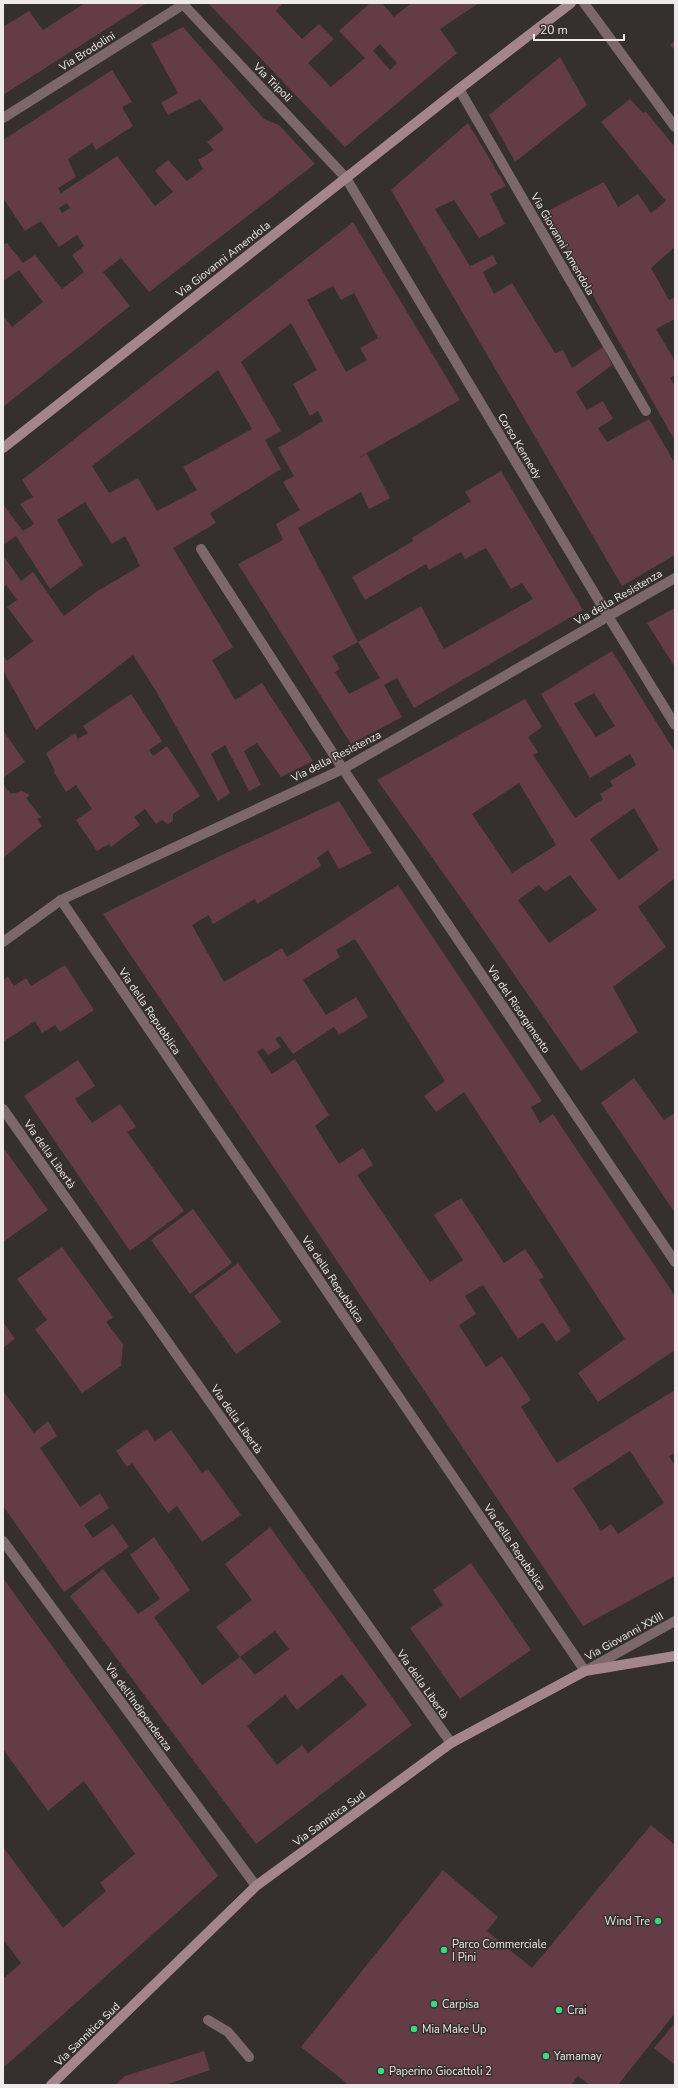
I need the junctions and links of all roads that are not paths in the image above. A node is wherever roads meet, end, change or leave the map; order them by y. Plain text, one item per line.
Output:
1 (571, 3) edge
2 (584, 3) edge
3 (183, 4) edge
4 (459, 88) junction
5 (3, 118) edge
6 (675, 126) edge
7 (346, 178) junction
8 (646, 411) dead end
9 (3, 448) edge
10 (201, 549) dead end
11 (675, 578) edge
12 (608, 616) junction
13 (675, 724) edge
14 (343, 768) junction
15 (60, 900) junction
16 (3, 942) edge
17 (3, 1109) edge
18 (675, 1262) edge
19 (3, 1542) edge
20 (675, 1621) edge
21 (675, 1656) edge
22 (585, 1672) junction
23 (450, 1743) junction
24 (256, 1886) junction
25 (208, 2020) dead end
26 (249, 2057) dead end
27 (51, 2085) edge

1 - 4 main road, Via Giovanni Amendola
2 - 6 street
3 - 5 street, Via Brodolini
3 - 7 street, Via Tripoli
4 - 7 main road, Via Giovanni Amendola
4 - 8 street, Via Giovanni Amendola
7 - 9 main road, Via Giovanni Amendola
7 - 12 street, Corso Kennedy
10 - 14 street, Via del Risorgimento
11 - 12 street, Via della Resistenza
12 - 13 street, Corso Kennedy
12 - 14 street, Via della Resistenza
14 - 15 street, Via della Resistenza
14 - 18 street, Via del Risorgimento
15 - 16 street, Via della Resistenza
15 - 22 street, Via della Repubblica
17 - 23 street, Via della Libertà
19 - 24 street, Via dell'Indipendenza
20 - 22 street, Via Giovanni XXIII
21 - 22 main road, Via Sannitica Sud
22 - 23 main road, Via Sannitica Sud
23 - 24 main road, Via Sannitica Sud
24 - 27 main road, Via Sannitica Sud
25 - 26 street

